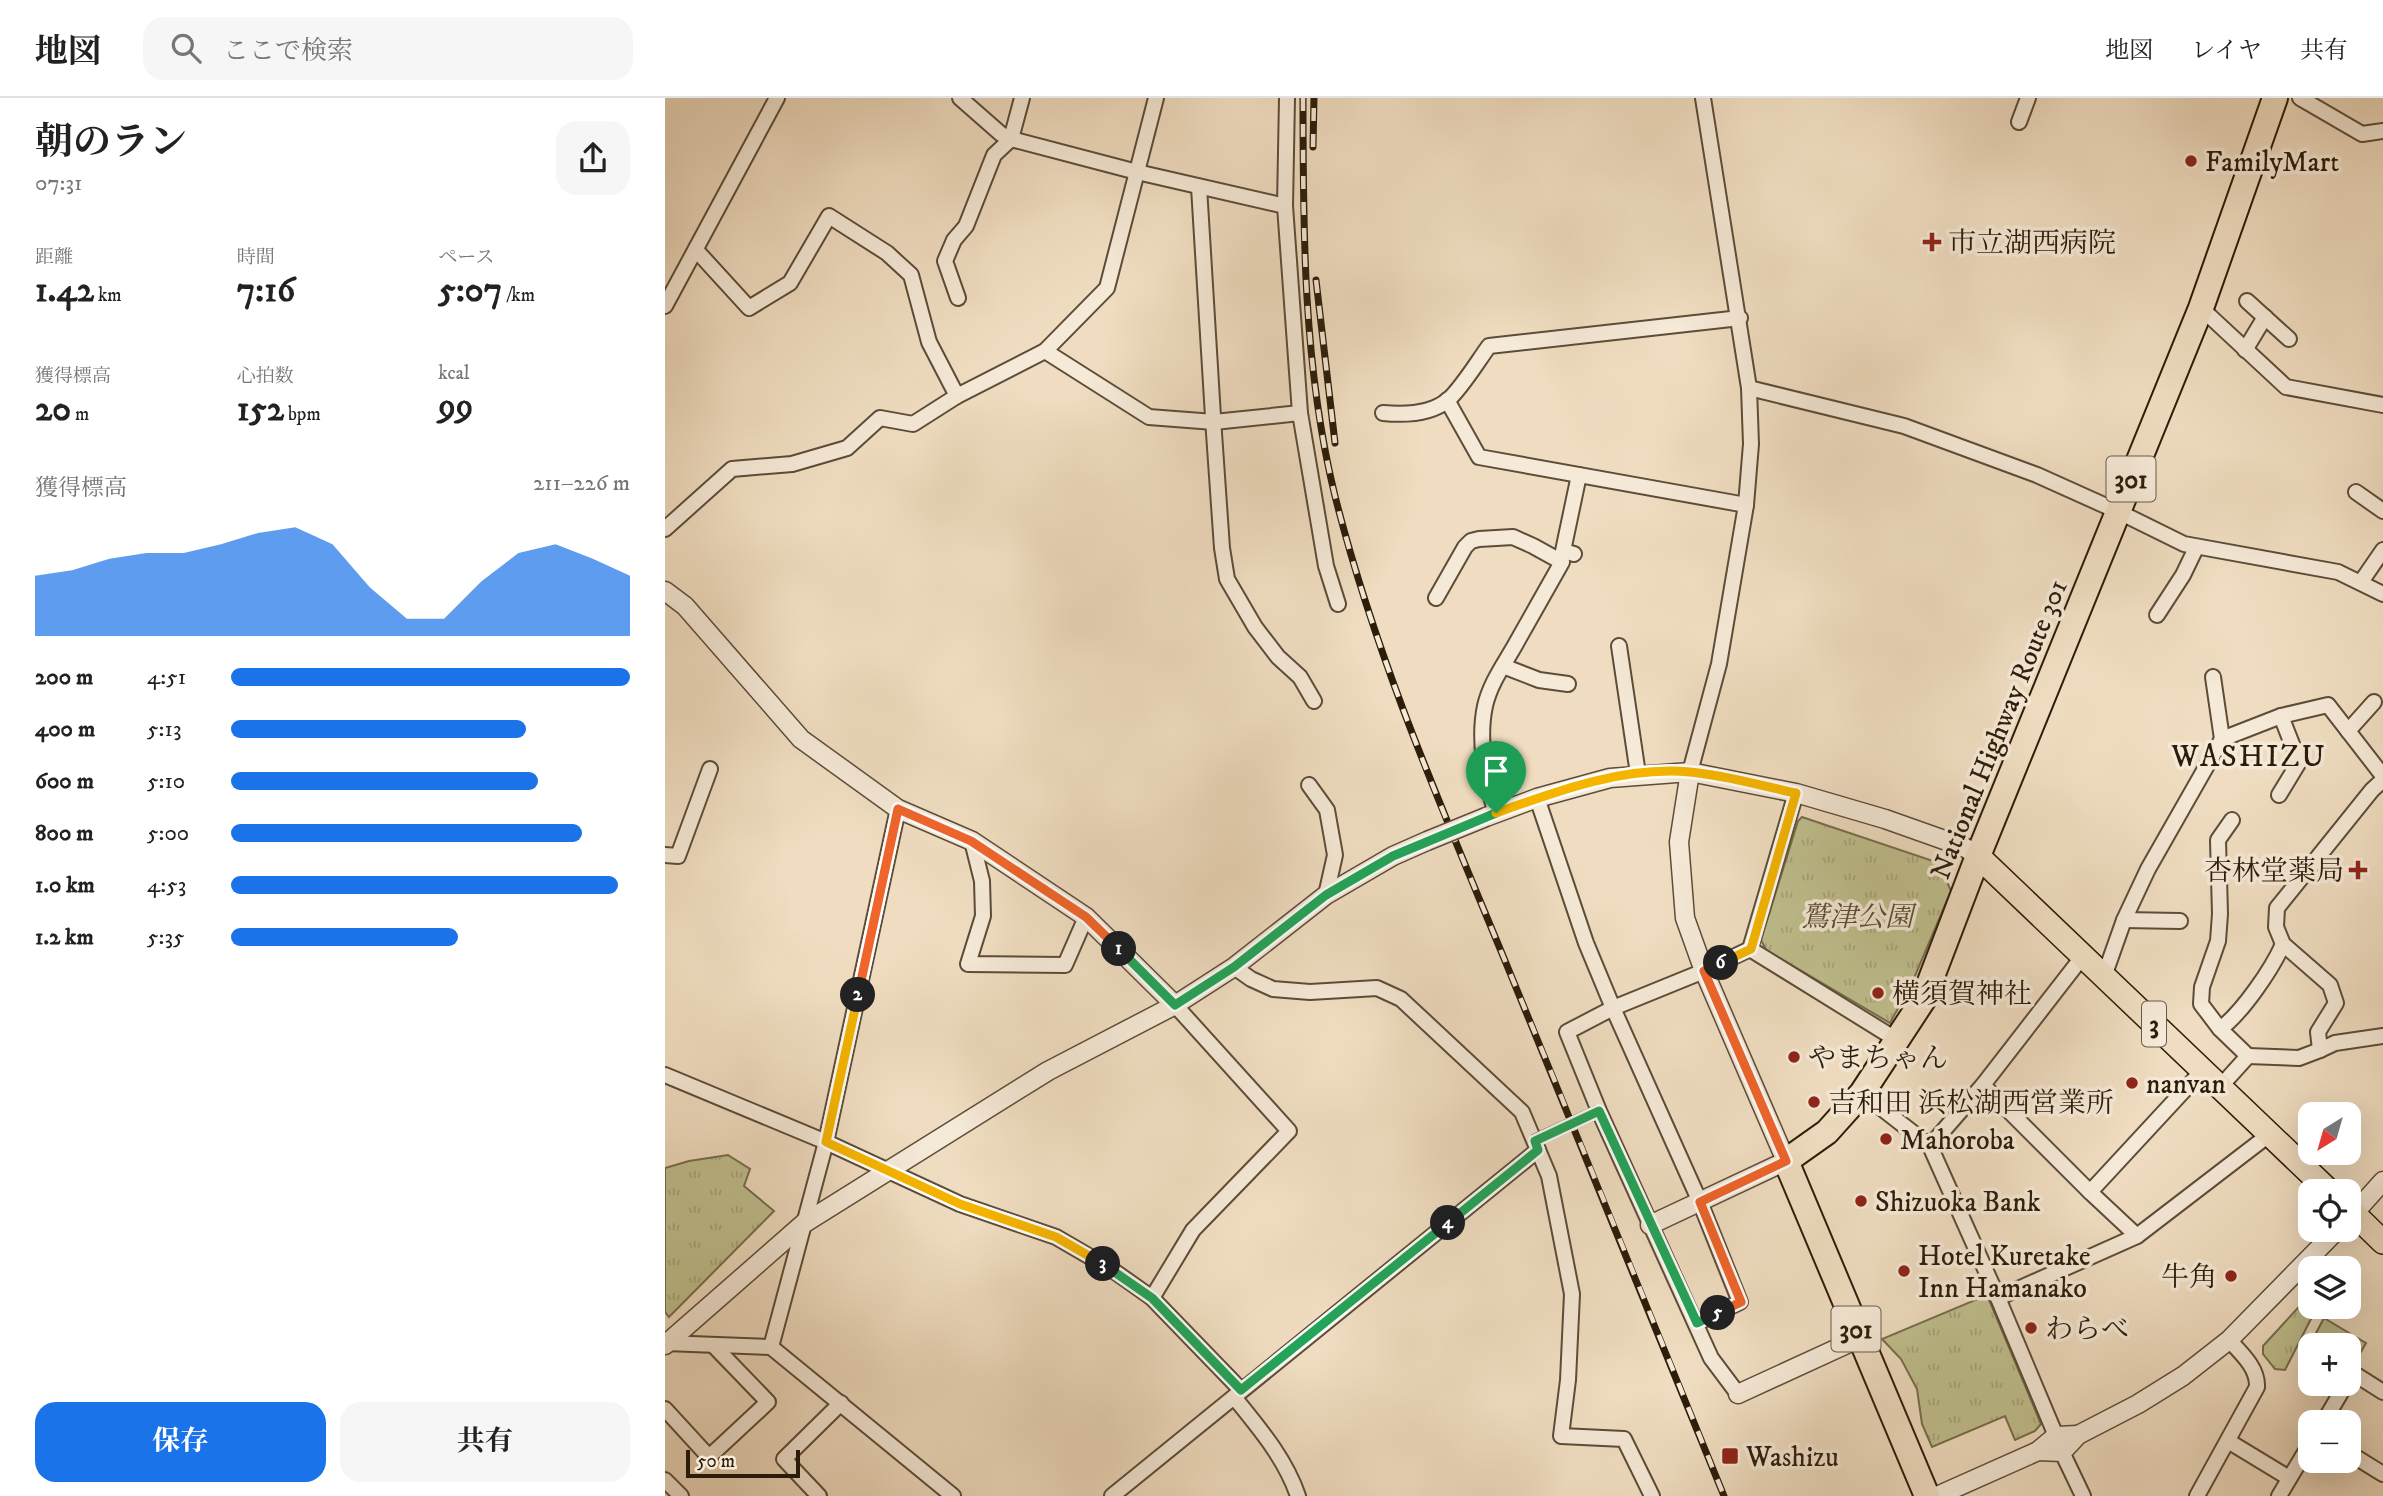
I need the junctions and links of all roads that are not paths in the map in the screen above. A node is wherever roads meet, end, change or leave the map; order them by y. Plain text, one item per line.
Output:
1 (778, 98) edge
2 (960, 98) edge
3 (1022, 98) edge
4 (1156, 98) edge
5 (1287, 98) edge
6 (1703, 98) edge
7 (2028, 98) edge
8 (2275, 98) edge
9 (2300, 98) edge
10 (2019, 122) dead end
11 (2383, 131) edge
12 (1011, 139) junction
13 (1137, 172) junction
14 (1199, 187) junction
15 (1285, 206) junction
16 (696, 250) junction
17 (958, 298) dead end
18 (2247, 301) dead end
19 (665, 306) edge
20 (2201, 308) junction
21 (2265, 317) junction
22 (1739, 318) junction
23 (2289, 339) dead end
24 (2245, 350) junction
25 (1045, 351) junction
26 (1749, 388) junction
27 (957, 396) junction
28 (1447, 400) junction
29 (2383, 405) edge
30 (1300, 413) junction
31 (1383, 413) dead end
32 (1214, 422) junction
33 (1579, 475) junction
34 (2356, 492) dead end
35 (1746, 505) junction
36 (2117, 511) junction
37 (2383, 511) edge
38 (665, 529) edge
39 (2196, 548) junction
40 (2383, 550) edge
41 (1574, 554) dead end
42 (2361, 582) junction
43 (665, 591) edge
44 (2383, 594) edge
45 (1436, 598) dead end
46 (1338, 604) dead end
47 (2157, 615) dead end
48 (1619, 646) dead end
49 (1503, 666) junction
50 (2213, 677) dead end
51 (1568, 684) dead end
52 (1314, 701) dead end
53 (2374, 702) dead end
54 (2281, 716) junction
55 (2348, 731) junction
56 (2222, 739) junction
57 (710, 769) dead end
58 (1690, 772) junction
59 (1638, 774) junction
60 (2383, 778) edge
61 (1309, 785) dead end
62 (1796, 793) junction
63 (2279, 795) dead end
64 (1537, 798) junction
65 (898, 809) junction
66 (1491, 815) junction
67 (2232, 820) dead end
68 (971, 841) junction
69 (665, 855) edge
70 (1978, 856) junction
71 (1326, 895) junction
72 (1086, 917) junction
73 (2124, 920) junction
74 (2180, 921) dead end
75 (2283, 944) junction
76 (1751, 949) junction
77 (2083, 956) junction
78 (1234, 967) junction
79 (1704, 971) junction
80 (2102, 974) junction
81 (1175, 1005) junction
82 (1613, 1009) junction
83 (2220, 1029) junction
84 (2383, 1036) edge
85 (1897, 1041) junction
86 (2320, 1050) junction
87 (2248, 1056) junction
88 (2203, 1070) junction
89 (665, 1074) edge
90 (1983, 1084) junction
91 (2220, 1087) junction
92 (1861, 1093) junction
93 (1599, 1111) junction
94 (2270, 1134) junction
95 (826, 1142) junction
96 (1536, 1146) junction
97 (1930, 1146) junction
98 (1786, 1161) junction
99 (887, 1171) junction
100 (2317, 1179) edge
101 (2383, 1181) edge
102 (2090, 1192) junction
103 (1700, 1202) junction
104 (2361, 1203) edge
105 (2361, 1223) edge
106 (803, 1224) junction
107 (1650, 1225) junction
108 (2137, 1236) junction
109 (2325, 1242) edge
110 (2383, 1242) edge
111 (1152, 1298) junction
112 (1998, 1298) junction
113 (1697, 1323) junction
114 (1860, 1338) junction
115 (2229, 1340) junction
116 (666, 1343) edge
117 (714, 1346) junction
118 (771, 1347) junction
119 (2361, 1378) edge
120 (2383, 1392) edge
121 (1237, 1394) junction
122 (1738, 1394) joint
123 (841, 1403) junction
124 (665, 1409) edge
125 (2228, 1441) junction
126 (2059, 1444) junction
127 (2361, 1460) edge
128 (2298, 1463) edge
129 (2383, 1474) edge
130 (2289, 1478) junction
131 (665, 1480) edge
132 (681, 1496) edge
133 (819, 1496) edge
134 (953, 1496) edge
135 (1112, 1496) edge
136 (1298, 1496) edge
137 (1651, 1496) edge
138 (1927, 1496) edge
139 (1937, 1496) edge
140 (2083, 1496) edge
141 (2197, 1496) edge
142 (2279, 1496) edge

1 - 16 street
2 - 12 street
3 - 12 street
4 - 13 street
5 - 15 street
6 - 22 street
7 - 10 street
8 - 20 highway, National Highway Route 301 / 301
9 - 11 street
12 - 13 street
12 - 17 street
13 - 14 street
13 - 25 street
14 - 15 street
14 - 32 street
15 - 30 street
16 - 19 street
16 - 27 street
18 - 21 street
20 - 24 street
20 - 36 highway, National Highway Route 301 / 301
21 - 23 street
21 - 24 street
22 - 26 street
22 - 28 street
24 - 29 street
25 - 27 street
25 - 32 street
26 - 35 street
26 - 36 street
27 - 38 street
28 - 31 street
28 - 33 street
30 - 32 street
30 - 46 street
32 - 52 street
33 - 35 street
33 - 41 street
34 - 37 street
35 - 58 street
36 - 39 street
36 - 70 highway, National Highway Route 301 / 301
39 - 42 street
39 - 47 street
40 - 42 street
42 - 44 street
43 - 65 street
45 - 49 street
48 - 59 street
49 - 51 street
49 - 66 street
50 - 56 street
53 - 55 street
54 - 55 street
54 - 56 street
54 - 63 street
55 - 60 street
56 - 73 street
57 - 69 street
58 - 59 street
58 - 62 street
58 - 79 street
59 - 64 street
60 - 75 street
61 - 71 street
62 - 70 street
62 - 76 street
64 - 66 street
64 - 82 street
65 - 68 street
65 - 95 street
66 - 71 street, bridge
67 - 83 street
68 - 72 street
68 - 72 street
70 - 77 main road, 3
70 - 85 highway, National Highway Route 301 / 301
71 - 78 street
72 - 81 street
73 - 74 street
73 - 80 street
75 - 83 street
75 - 86 street
76 - 79 street
76 - 85 street
77 - 80 main road, 3
77 - 90 street
78 - 81 street
78 - 96 street
79 - 82 street
79 - 98 street
80 - 88 main road, 3
81 - 99 street
81 - 111 street
82 - 93 street
82 - 103 street
83 - 87 street
84 - 86 street
85 - 92 highway, National Highway Route 301 / 301
86 - 87 street
87 - 91 street
88 - 91 main road, 3
88 - 102 street
89 - 95 street
90 - 97 street
90 - 102 street
91 - 94 main road, 3
92 - 97 street
92 - 98 highway, National Highway Route 301 / 301
93 - 96 street, bridge
93 - 107 street
94 - 100 main road, 3
94 - 108 street
95 - 99 street
95 - 106 street
96 - 121 street
96 - 137 street
97 - 112 street
98 - 103 street
98 - 114 highway, 301
99 - 106 street
99 - 111 street
101 - 104 street
102 - 108 street
103 - 107 street
103 - 113 street
105 - 110 main road
106 - 116 street
106 - 118 street
107 - 113 street
108 - 112 street
109 - 115 street
111 - 121 street
112 - 126 street
113 - 122 street
114 - 122 street
114 - 138 highway, 301
115 - 125 street
115 - 126 street
116 - 117 street
117 - 118 street
117 - 124 street
118 - 123 street
119 - 120 street
121 - 135 street
121 - 136 street
123 - 133 street
123 - 134 street
125 - 130 street
125 - 141 street
126 - 139 street
126 - 140 street
127 - 129 street
128 - 130 street
130 - 142 street
131 - 132 street

